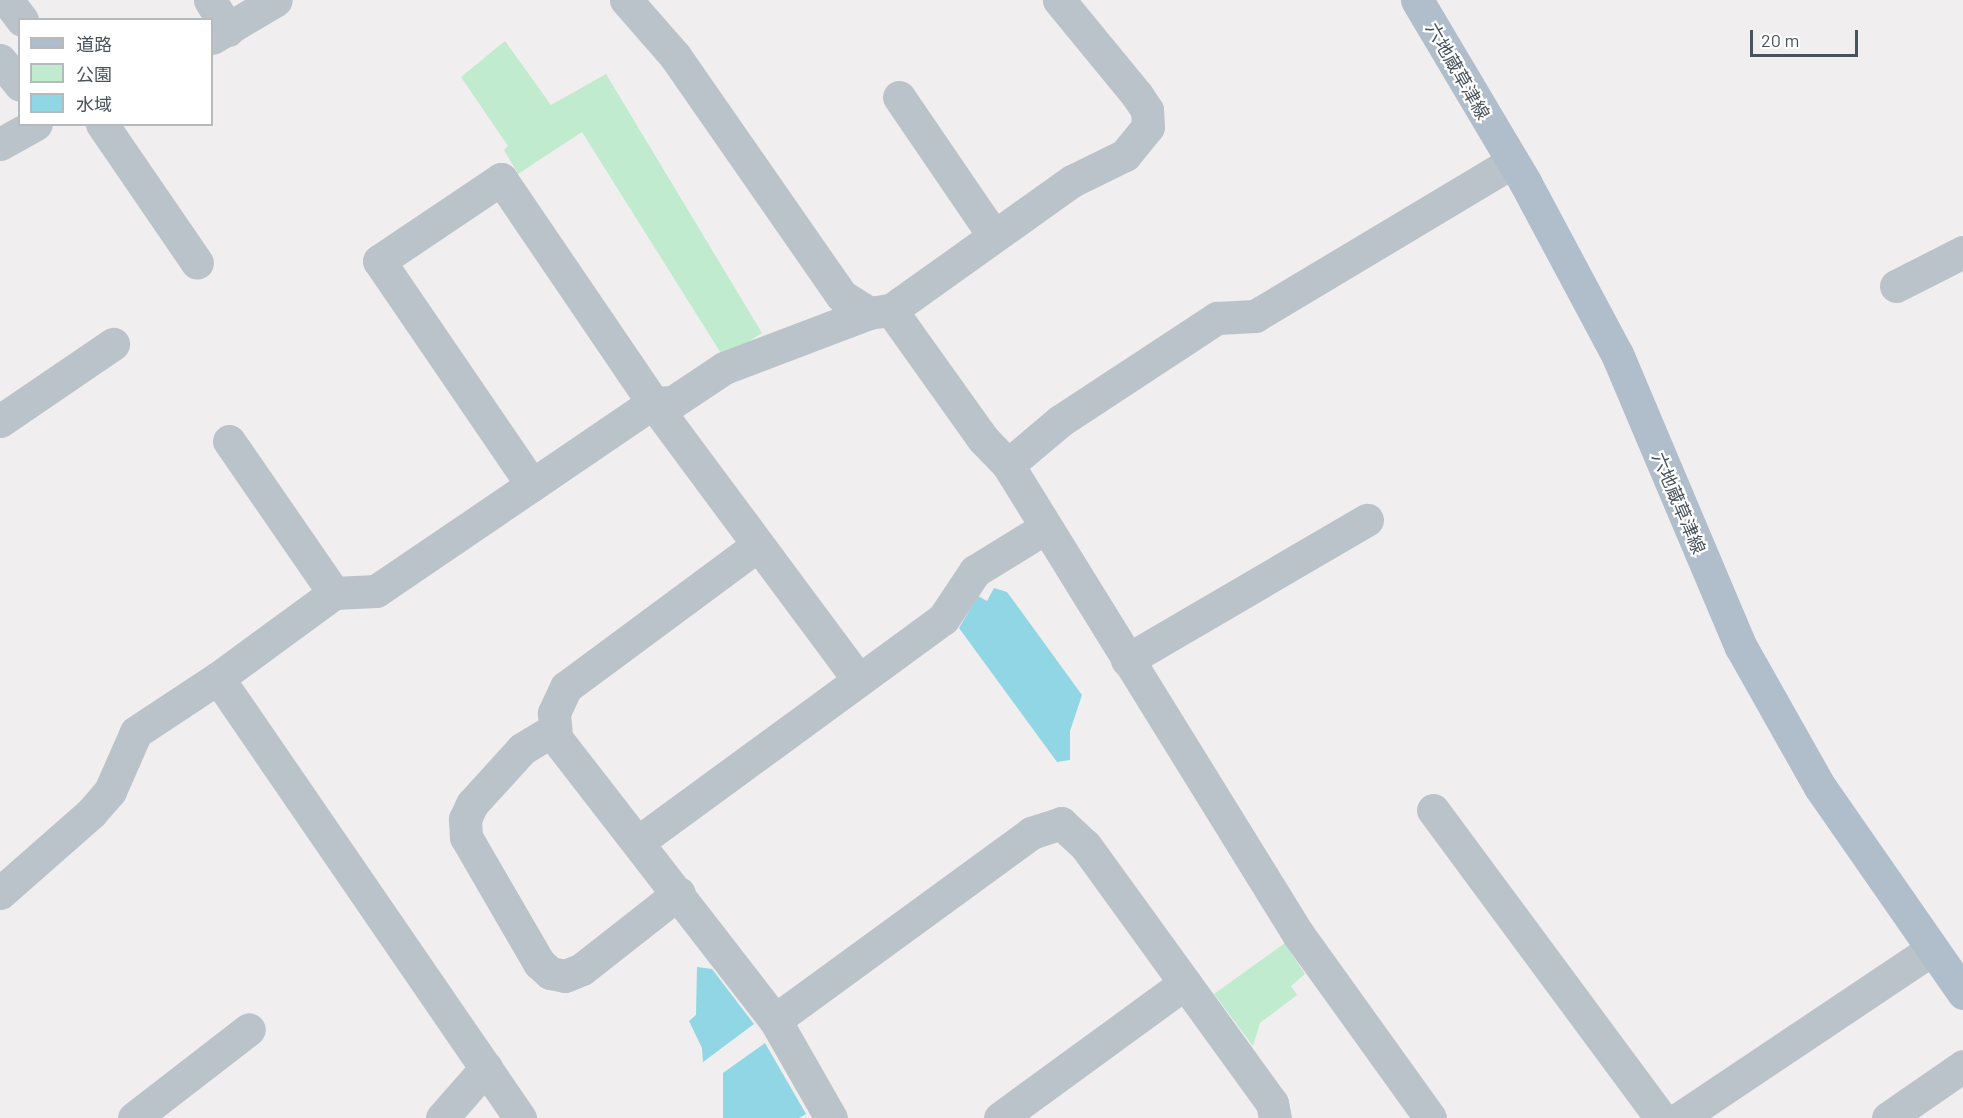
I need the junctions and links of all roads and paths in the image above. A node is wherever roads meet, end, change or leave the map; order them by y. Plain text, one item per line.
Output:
1 (7, 0) edge
2 (210, 0) edge
3 (276, 0) edge
4 (626, 0) edge
5 (1059, 0) edge
6 (1417, 0) edge
7 (20, 18) edge
8 (220, 34) edge
9 (0, 60) edge
10 (18, 82) edge
11 (899, 97) dead end
12 (32, 126) edge
13 (103, 126) edge
14 (0, 144) edge
15 (1511, 163) junction
16 (993, 235) junction
17 (1963, 252) edge
18 (197, 263) dead end
19 (1896, 286) dead end
20 (880, 311) junction
21 (113, 344) dead end
22 (653, 403) junction
23 (0, 421) edge
24 (230, 441) dead end
25 (1008, 465) junction
26 (532, 486) junction
27 (1368, 520) dead end
28 (1045, 528) junction
29 (758, 545) junction
30 (334, 593) junction
31 (1127, 660) junction
32 (218, 678) junction
33 (859, 680) junction
34 (555, 729) junction
35 (1433, 810) dead end
36 (638, 842) junction
37 (0, 893) edge
38 (679, 894) junction
39 (1931, 950) junction
40 (1185, 983) junction
41 (1963, 993) edge
42 (775, 1020) junction
43 (249, 1029) dead end
44 (1963, 1066) edge
45 (486, 1068) junction
46 (134, 1118) edge
47 (442, 1118) edge
48 (520, 1118) edge
49 (831, 1118) edge
50 (1000, 1118) edge
51 (1275, 1118) edge
52 (1431, 1118) edge
53 (1661, 1118) edge
54 (1680, 1118) edge
55 (1888, 1118) edge

1 - 7 street
2 - 8 street
3 - 8 street
4 - 20 street
5 - 16 street
6 - 15 main road, 六地蔵草津線
9 - 10 street
11 - 16 street
12 - 14 street
13 - 18 street
15 - 25 street
15 - 39 main road, 六地蔵草津線
16 - 20 street
17 - 19 street
20 - 22 street
20 - 25 street
21 - 23 street
22 - 26 street
22 - 26 street
22 - 29 street
24 - 30 street
25 - 28 street
26 - 30 street
27 - 31 street
28 - 31 street
28 - 33 street
29 - 33 street
29 - 34 street
30 - 32 street
31 - 52 street
32 - 37 street
32 - 45 street
33 - 36 street
34 - 36 street
34 - 38 street
35 - 53 street
36 - 38 street
38 - 42 street
39 - 41 main road, 六地蔵草津線
39 - 54 street
40 - 42 street
40 - 50 street
40 - 51 street
42 - 49 street
43 - 46 street
44 - 55 street
45 - 47 street
45 - 48 street

